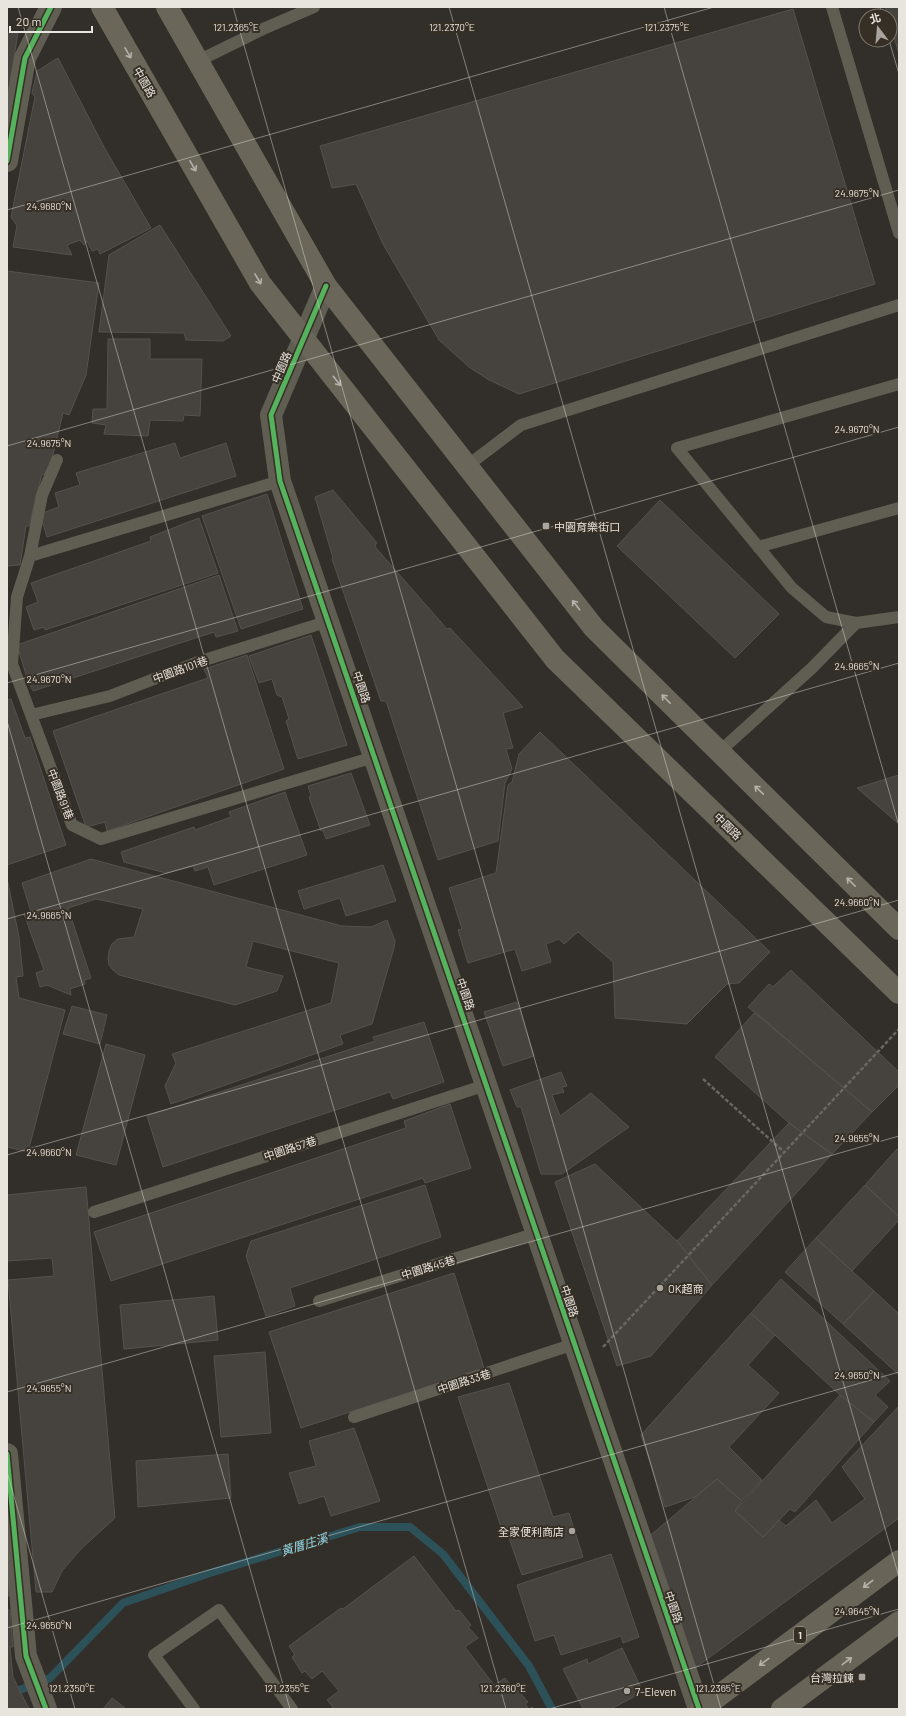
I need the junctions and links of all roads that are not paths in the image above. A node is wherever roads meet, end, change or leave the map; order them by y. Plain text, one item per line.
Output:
1 (51, 7) edge
2 (102, 7) edge
3 (167, 7) edge
4 (314, 7) edge
5 (832, 7) edge
6 (198, 60) junction
7 (7, 161) edge
8 (899, 233) edge
9 (326, 286) junction
10 (899, 305) edge
11 (303, 338) junction
12 (899, 384) edge
13 (57, 460) dead end
14 (467, 466) junction
15 (280, 481) junction
16 (899, 508) edge
17 (758, 547) junction
18 (30, 556) junction
19 (899, 617) edge
20 (329, 621) junction
21 (856, 623) junction
22 (31, 715) junction
23 (719, 752) junction
24 (374, 757) junction
25 (899, 929) edge
26 (899, 993) edge
27 (486, 1085) junction
28 (94, 1212) dead end
29 (537, 1233) junction
30 (319, 1301) dead end
31 (574, 1344) junction
32 (354, 1417) dead end
33 (7, 1454) edge
34 (899, 1561) edge
35 (899, 1622) edge
36 (46, 1709) edge
37 (194, 1709) edge
38 (292, 1709) edge
39 (700, 1709) edge
40 (782, 1709) edge

1 - 7 street
2 -> 11 main road, 中園路
3 - 6 main road
4 - 6 lane
5 - 8 lane
6 - 9 main road
9 - 11 street, 中園路
9 - 14 main road
10 - 14 lane
11 - 15 street, 中園路
11 -> 26 main road, 中園路
12 - 17 lane
13 - 18 lane, 中園路91巷
23 -> 14 main road
15 - 18 lane
15 - 20 street, 中園路
16 - 17 lane
17 - 21 lane
18 - 22 lane, 中園路91巷
19 - 21 lane
20 - 22 lane, 中園路101巷
20 - 24 street, 中園路
21 - 23 lane
22 - 24 lane, 中園路91巷
25 -> 23 main road
24 - 27 street, 中園路
27 - 28 lane, 中園路57巷
27 - 29 street, 中園路
29 - 30 lane, 中園路45巷
29 - 31 street, 中園路
31 - 32 lane, 中園路33巷
31 - 39 street, 中園路
33 - 36 street
34 -> 39 main road, 1
40 -> 35 main road
37 - 38 lane

